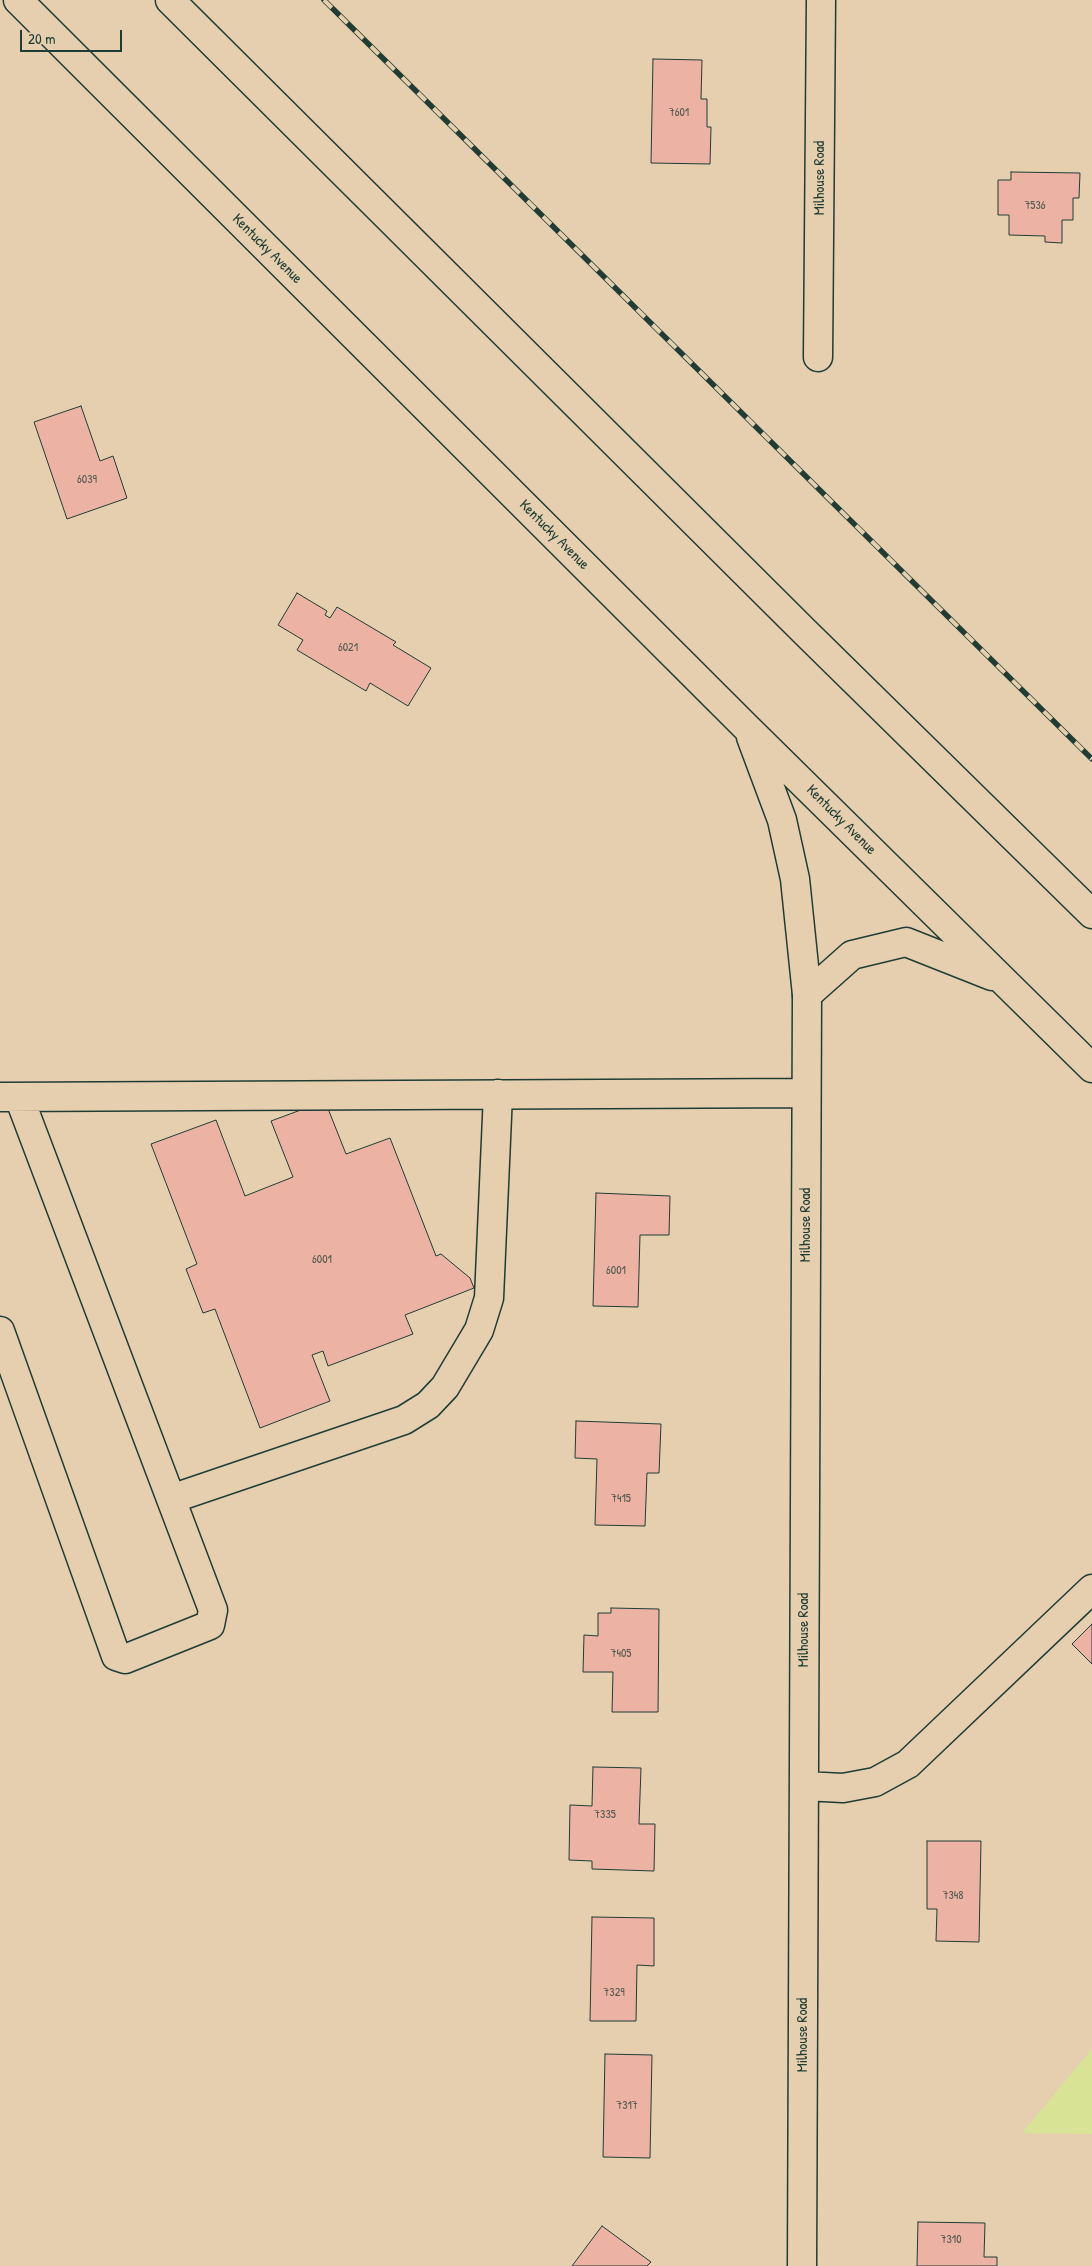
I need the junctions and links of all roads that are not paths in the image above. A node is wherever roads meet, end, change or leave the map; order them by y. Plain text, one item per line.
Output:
1 (18, 0) edge
2 (170, 0) edge
3 (821, 0) edge
4 (818, 357) dead end
5 (748, 729) junction
6 (1092, 914) edge
7 (1005, 982) junction
8 (807, 995) junction
9 (1092, 1068) edge
10 (806, 1093) junction
11 (498, 1094) junction
12 (10, 1097) edge
13 (0, 1331) edge
14 (172, 1499) junction
15 (1092, 1589) edge
16 (804, 1786) junction
17 (802, 2266) edge

1 - 5 main road, Kentucky Avenue
2 - 6 main road
3 - 4 main road, Milhouse Road
5 - 7 main road, Kentucky Avenue
5 - 8 main road, Milhouse Road
7 - 8 main road
7 - 9 main road, Kentucky Avenue
8 - 10 main road, Milhouse Road
10 - 11 main road
10 - 16 main road, Milhouse Road
11 - 12 main road
11 - 14 main road
12 - 14 main road
13 - 14 main road
15 - 16 main road
16 - 17 main road, Milhouse Road

